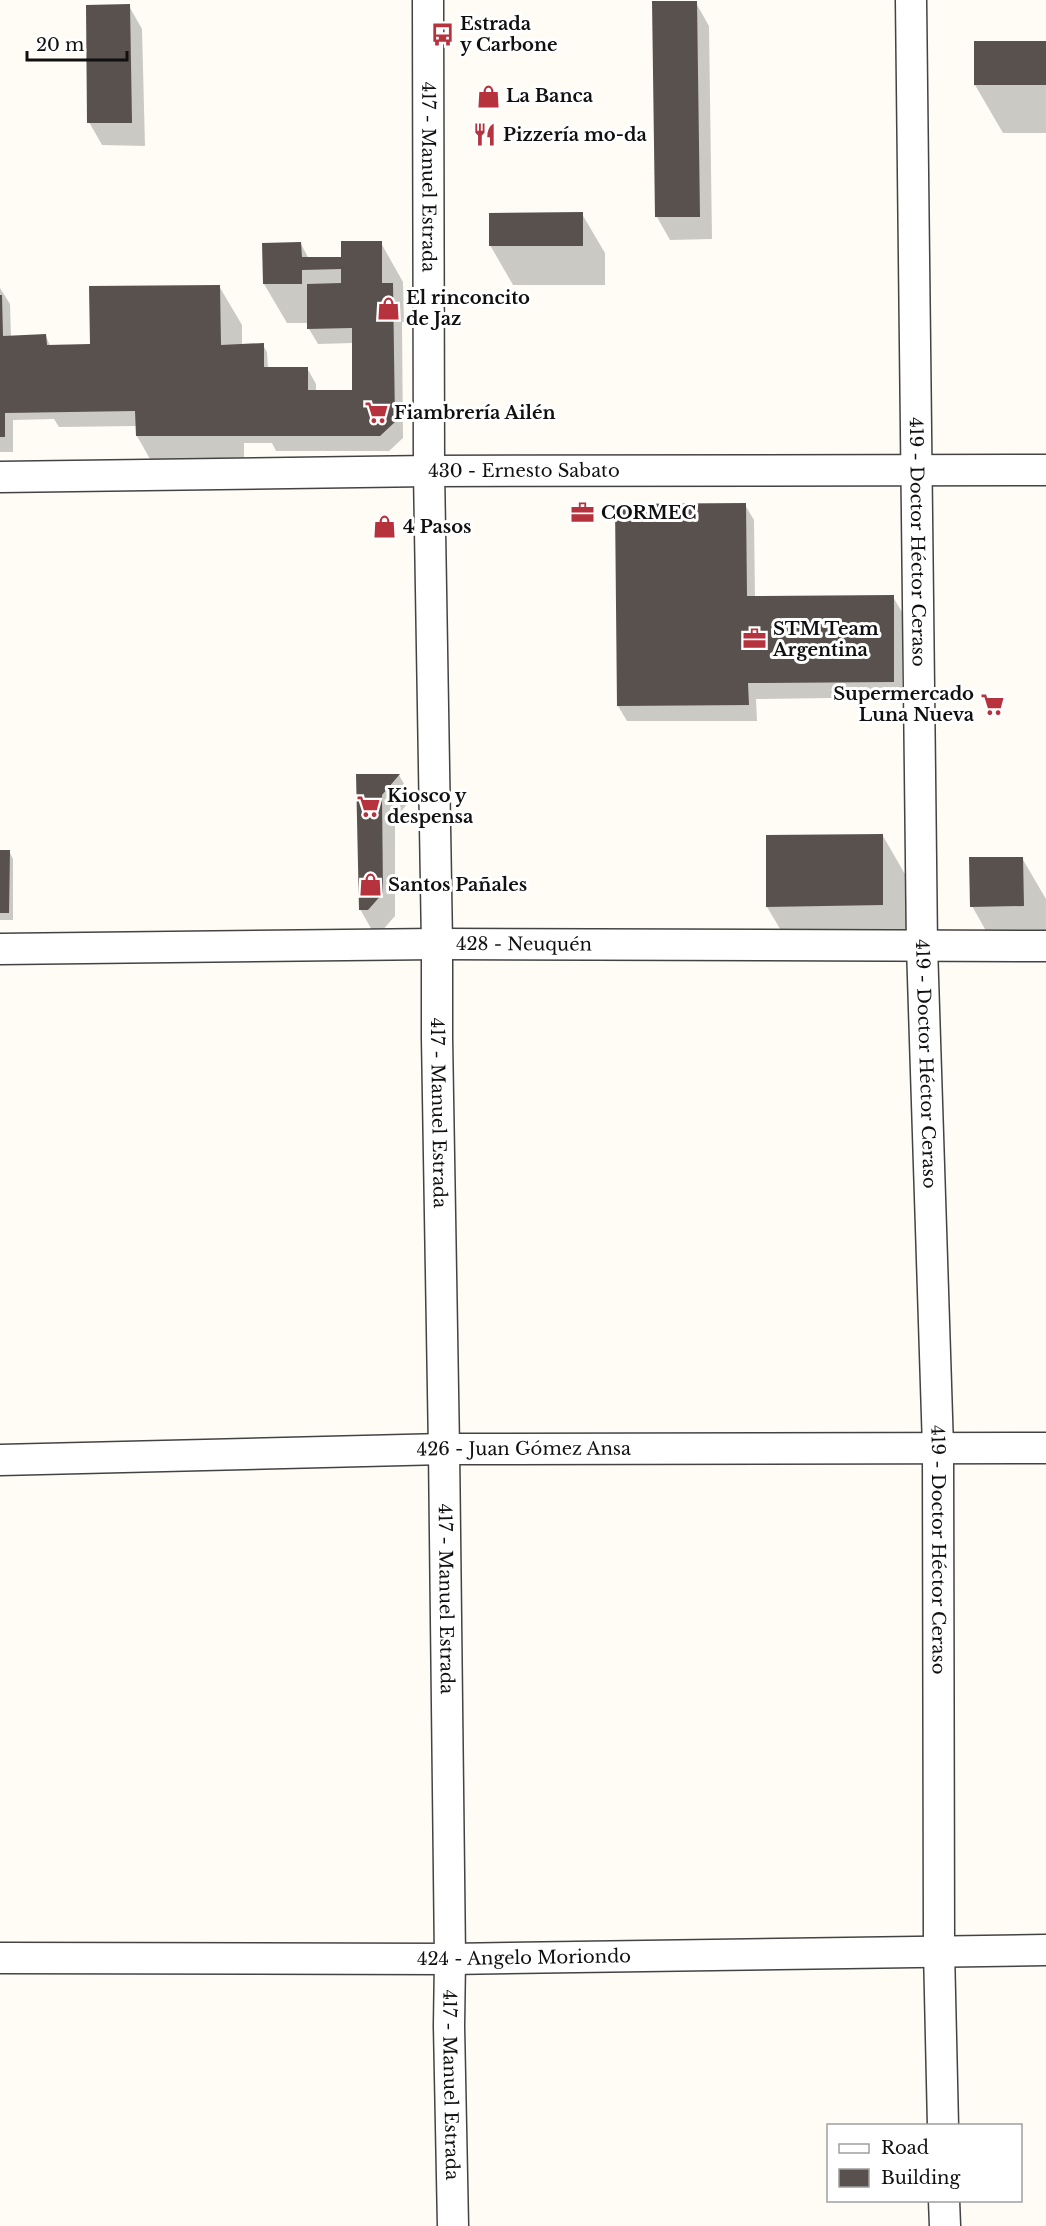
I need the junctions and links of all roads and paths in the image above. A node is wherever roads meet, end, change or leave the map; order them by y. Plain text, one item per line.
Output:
1 (428, 0) edge
2 (911, 0) edge
3 (1046, 470) edge
4 (429, 471) junction
5 (918, 471) junction
6 (0, 477) edge
7 (437, 944) junction
8 (922, 946) junction
9 (1046, 946) edge
10 (0, 949) edge
11 (938, 1448) junction
12 (1046, 1448) edge
13 (444, 1449) junction
14 (0, 1460) edge
15 (939, 1950) junction
16 (1046, 1950) edge
17 (0, 1958) edge
18 (450, 1959) junction
19 (943, 2124) edge
20 (944, 2202) edge
21 (453, 2226) edge
22 (945, 2226) edge

1 - 4 street, 417 - Manuel Estrada
2 - 5 street, 419 - Doctor Héctor Ceraso
3 - 5 street, 430 - Ernesto Sabato
4 - 5 street, 430 - Ernesto Sabato
4 - 6 street, 430 - Ernesto Sabato
4 - 7 street, 417 - Manuel Estrada
5 - 8 street, 419 - Doctor Héctor Ceraso
7 - 8 street, 428 - Neuquén
7 - 10 street, 428 - Neuquén
7 - 13 street, 417 - Manuel Estrada
8 - 9 street, 428 - Neuquén
8 - 11 street, 419 - Doctor Héctor Ceraso
11 - 12 street, 426 - Juan Gómez Ansa
11 - 13 street, 426 - Juan Gómez Ansa
11 - 15 street, 419 - Doctor Héctor Ceraso
13 - 14 street, 426 - Juan Gómez Ansa
13 - 18 street, 417 - Manuel Estrada
15 - 16 street, 424 - Angelo Moriondo
15 - 18 street, 424 - Angelo Moriondo
15 - 19 street, 419 - Doctor Héctor Ceraso
17 - 18 street, 424 - Angelo Moriondo
18 - 21 street, 417 - Manuel Estrada
20 - 22 street

